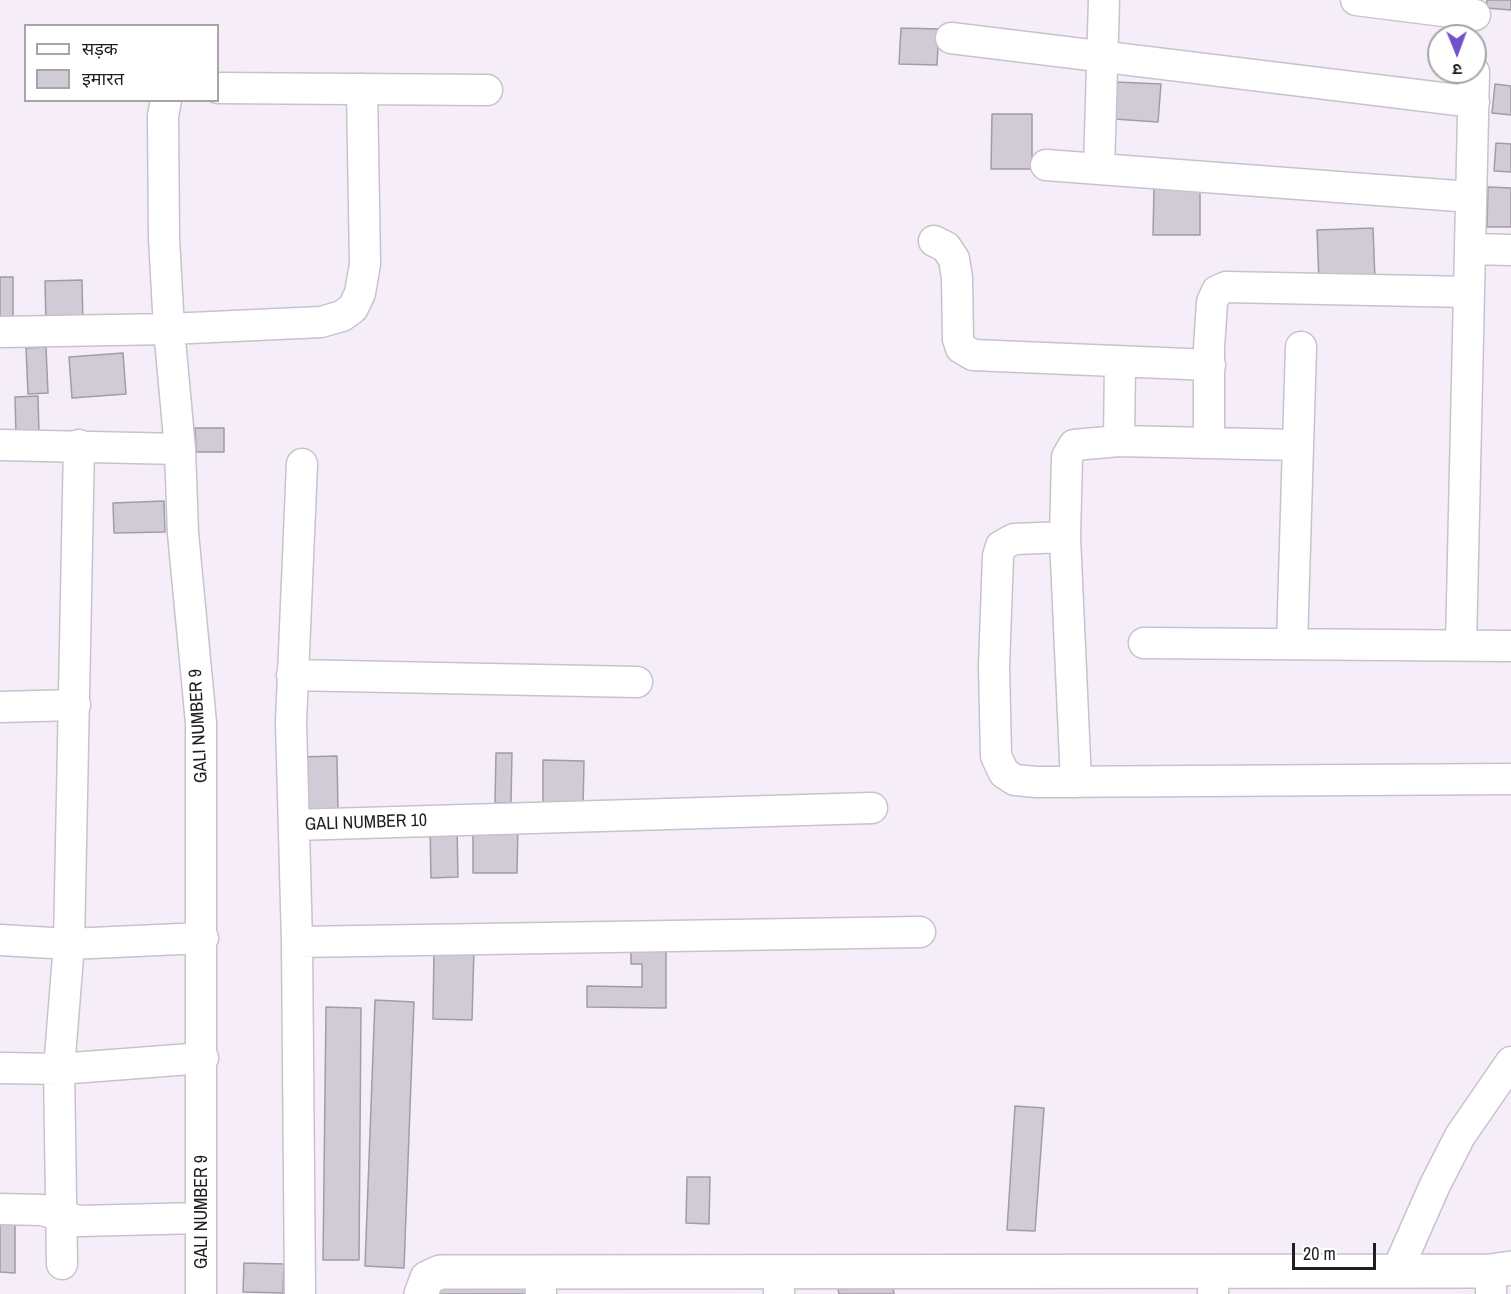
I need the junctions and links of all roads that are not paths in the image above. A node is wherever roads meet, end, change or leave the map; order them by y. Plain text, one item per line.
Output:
1 (1104, 0) edge
2 (1356, 0) edge
3 (1475, 17) edge
4 (951, 38) dead end
5 (1102, 55) junction
6 (1474, 84) edge
7 (219, 88) edge
8 (362, 89) junction
9 (488, 90) dead end
10 (166, 102) edge
11 (1474, 102) junction
12 (1046, 165) dead end
13 (1099, 169) junction
14 (1471, 197) junction
15 (934, 241) dead end
16 (1470, 249) junction
17 (1511, 250) edge
18 (1469, 291) junction
19 (169, 329) junction
20 (0, 332) edge
21 (1300, 347) dead end
22 (1120, 362) junction
23 (1210, 365) junction
24 (1119, 441) junction
25 (1209, 443) junction
26 (1297, 444) junction
27 (0, 445) edge
28 (79, 445) junction
29 (180, 449) junction
30 (302, 464) dead end
31 (1065, 537) junction
32 (1144, 644) dead end
33 (1292, 644) junction
34 (1461, 645) junction
35 (1511, 646) edge
36 (292, 675) junction
37 (637, 682) dead end
38 (75, 705) junction
39 (0, 707) edge
40 (1511, 779) edge
41 (1076, 782) junction
42 (872, 808) dead end
43 (294, 825) junction
44 (921, 932) dead end
45 (203, 938) junction
46 (0, 940) edge
47 (297, 942) junction
48 (69, 945) junction
49 (203, 1058) junction
50 (1511, 1062) edge
51 (0, 1068) edge
52 (59, 1069) junction
53 (0, 1209) edge
54 (60, 1215) junction
55 (201, 1218) junction
56 (62, 1264) dead end
57 (1397, 1271) junction
58 (1498, 1278) edge
59 (778, 1282) edge
60 (541, 1283) edge
61 (1213, 1283) edge
62 (201, 1294) edge
63 (300, 1294) edge
64 (421, 1294) edge

1 - 5 street
2 - 3 street
4 - 5 street
5 - 11 street
5 - 13 street
6 - 11 street
7 - 8 street
8 - 9 street
8 - 19 street
10 - 19 street, GALI NUMBER 9
11 - 14 street
12 - 13 street
13 - 14 street
14 - 16 street
15 - 22 street
16 - 17 street
16 - 18 street
18 - 23 street
18 - 34 street
19 - 20 street
19 - 29 street, GALI NUMBER 9
21 - 26 street
22 - 23 street
22 - 24 street
23 - 25 street
24 - 25 street
24 - 31 street
25 - 26 street
26 - 33 street
27 - 28 street
28 - 29 street
28 - 38 street
29 - 45 street, GALI NUMBER 9
30 - 36 street
31 - 41 street
31 - 41 street
32 - 33 street
33 - 34 street
34 - 35 street
36 - 37 street
36 - 43 street
38 - 39 street
38 - 48 street
40 - 41 street
42 - 43 street, GALI NUMBER 10
43 - 47 street, GALI NUMBER 10
44 - 47 street
45 - 48 street
45 - 49 street, GALI NUMBER 9
46 - 48 street
47 - 63 street, GALI NUMBER 10
48 - 52 street
49 - 52 street
49 - 55 street, GALI NUMBER 9
50 - 57 street
51 - 52 street
52 - 54 street
53 - 54 street
54 - 55 street
54 - 56 street
55 - 62 street, GALI NUMBER 9
57 - 58 street
57 - 61 street
59 - 60 street
59 - 61 street
60 - 64 street

